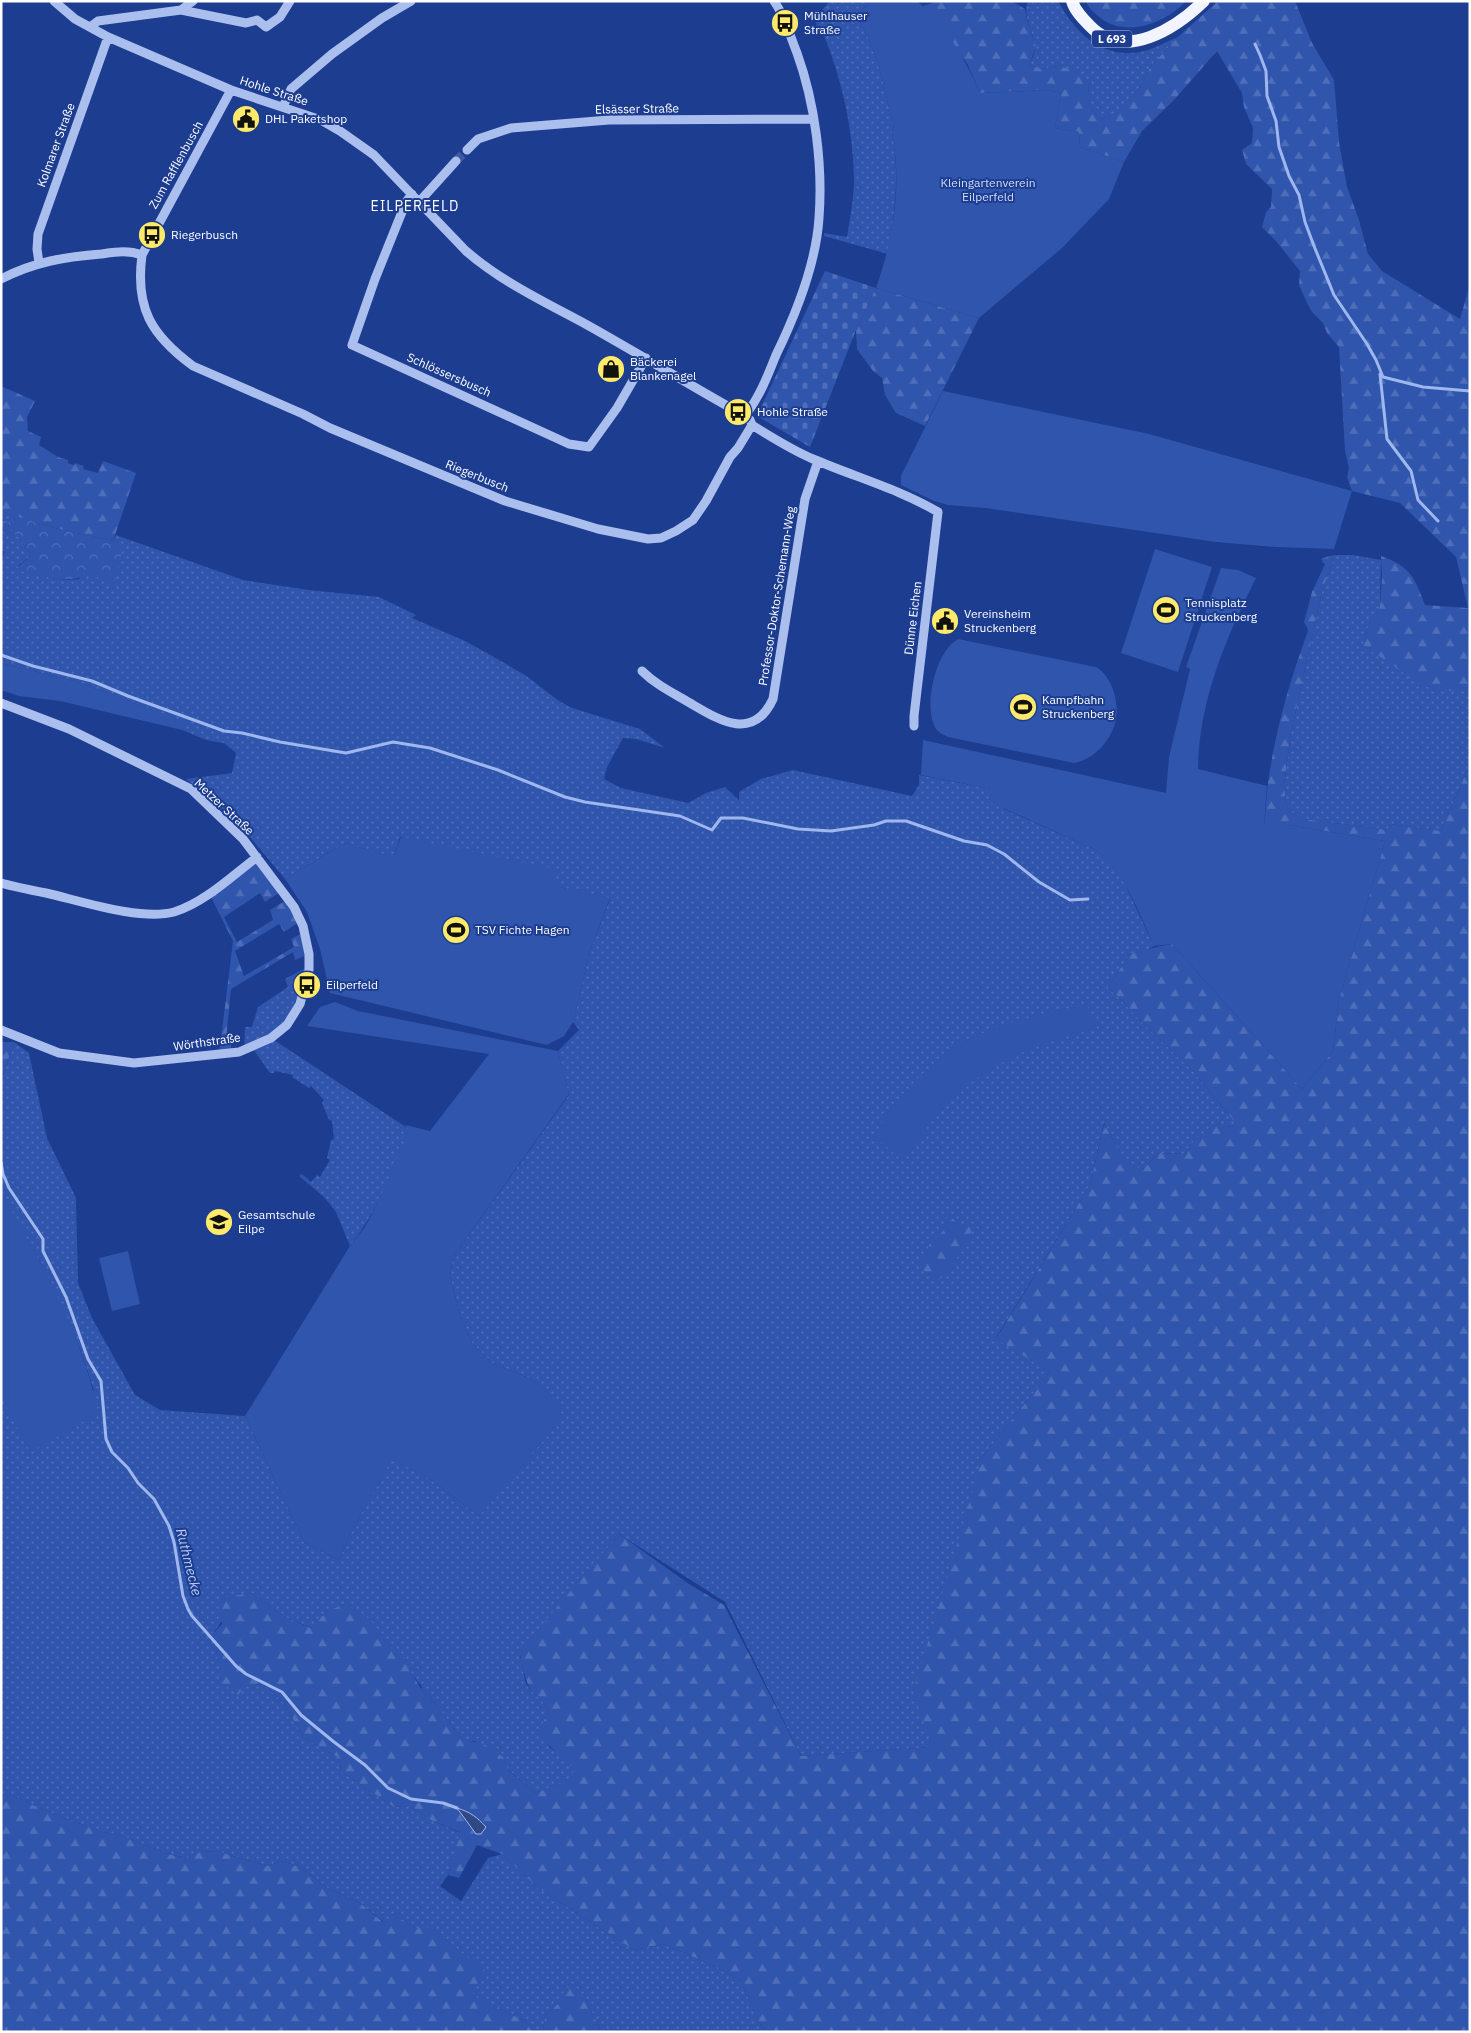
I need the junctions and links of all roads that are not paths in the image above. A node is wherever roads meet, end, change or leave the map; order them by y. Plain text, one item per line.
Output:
1 (54, 1) edge
2 (193, 1) edge
3 (290, 1) edge
4 (410, 1) edge
5 (1072, 1) edge
6 (1204, 1) edge
7 (777, 3) edge
8 (181, 10) junction
9 (90, 27) junction
10 (108, 37) junction
11 (231, 90) junction
12 (283, 107) junction
13 (814, 119) junction
14 (467, 150) tunnel mouth
15 (456, 161) tunnel mouth
16 (415, 198) junction
17 (142, 255) junction
18 (39, 263) junction
19 (1, 279) edge
20 (646, 358) junction
21 (747, 412) junction
22 (752, 425) junction
23 (818, 461) junction
24 (642, 671) dead end
25 (1, 703) edge
26 (914, 726) dead end
27 (257, 857) junction
28 (1, 883) edge
29 (1, 1030) edge

1 - 9 street, Hohle Straße
2 - 8 street
3 - 8 street
4 - 12 street
5 - 6 main road, L 693
7 - 13 street
8 - 9 street
9 - 10 street, Hohle Straße
10 - 11 street, Hohle Straße
10 - 18 street, Kolmarer Straße
11 - 12 street, Hohle Straße
11 - 17 street, Zum Rafflenbusch
12 - 16 street, Hohle Straße
13 - 14 street, Elsässer Straße
13 - 21 street
15 - 16 street
16 - 20 street, Hohle Straße
16 - 20 street, Schlössersbusch
17 - 18 street
17 - 22 street, Riegerbusch
18 - 19 street
20 - 21 street, Hohle Straße
21 - 22 street
22 - 23 street
23 - 24 street, Professor-Doktor-Schemann-Weg
23 - 26 street, Dünne Eichen
25 - 27 street, Metzer Straße
27 - 28 street
27 - 29 street, Wörthstraße

